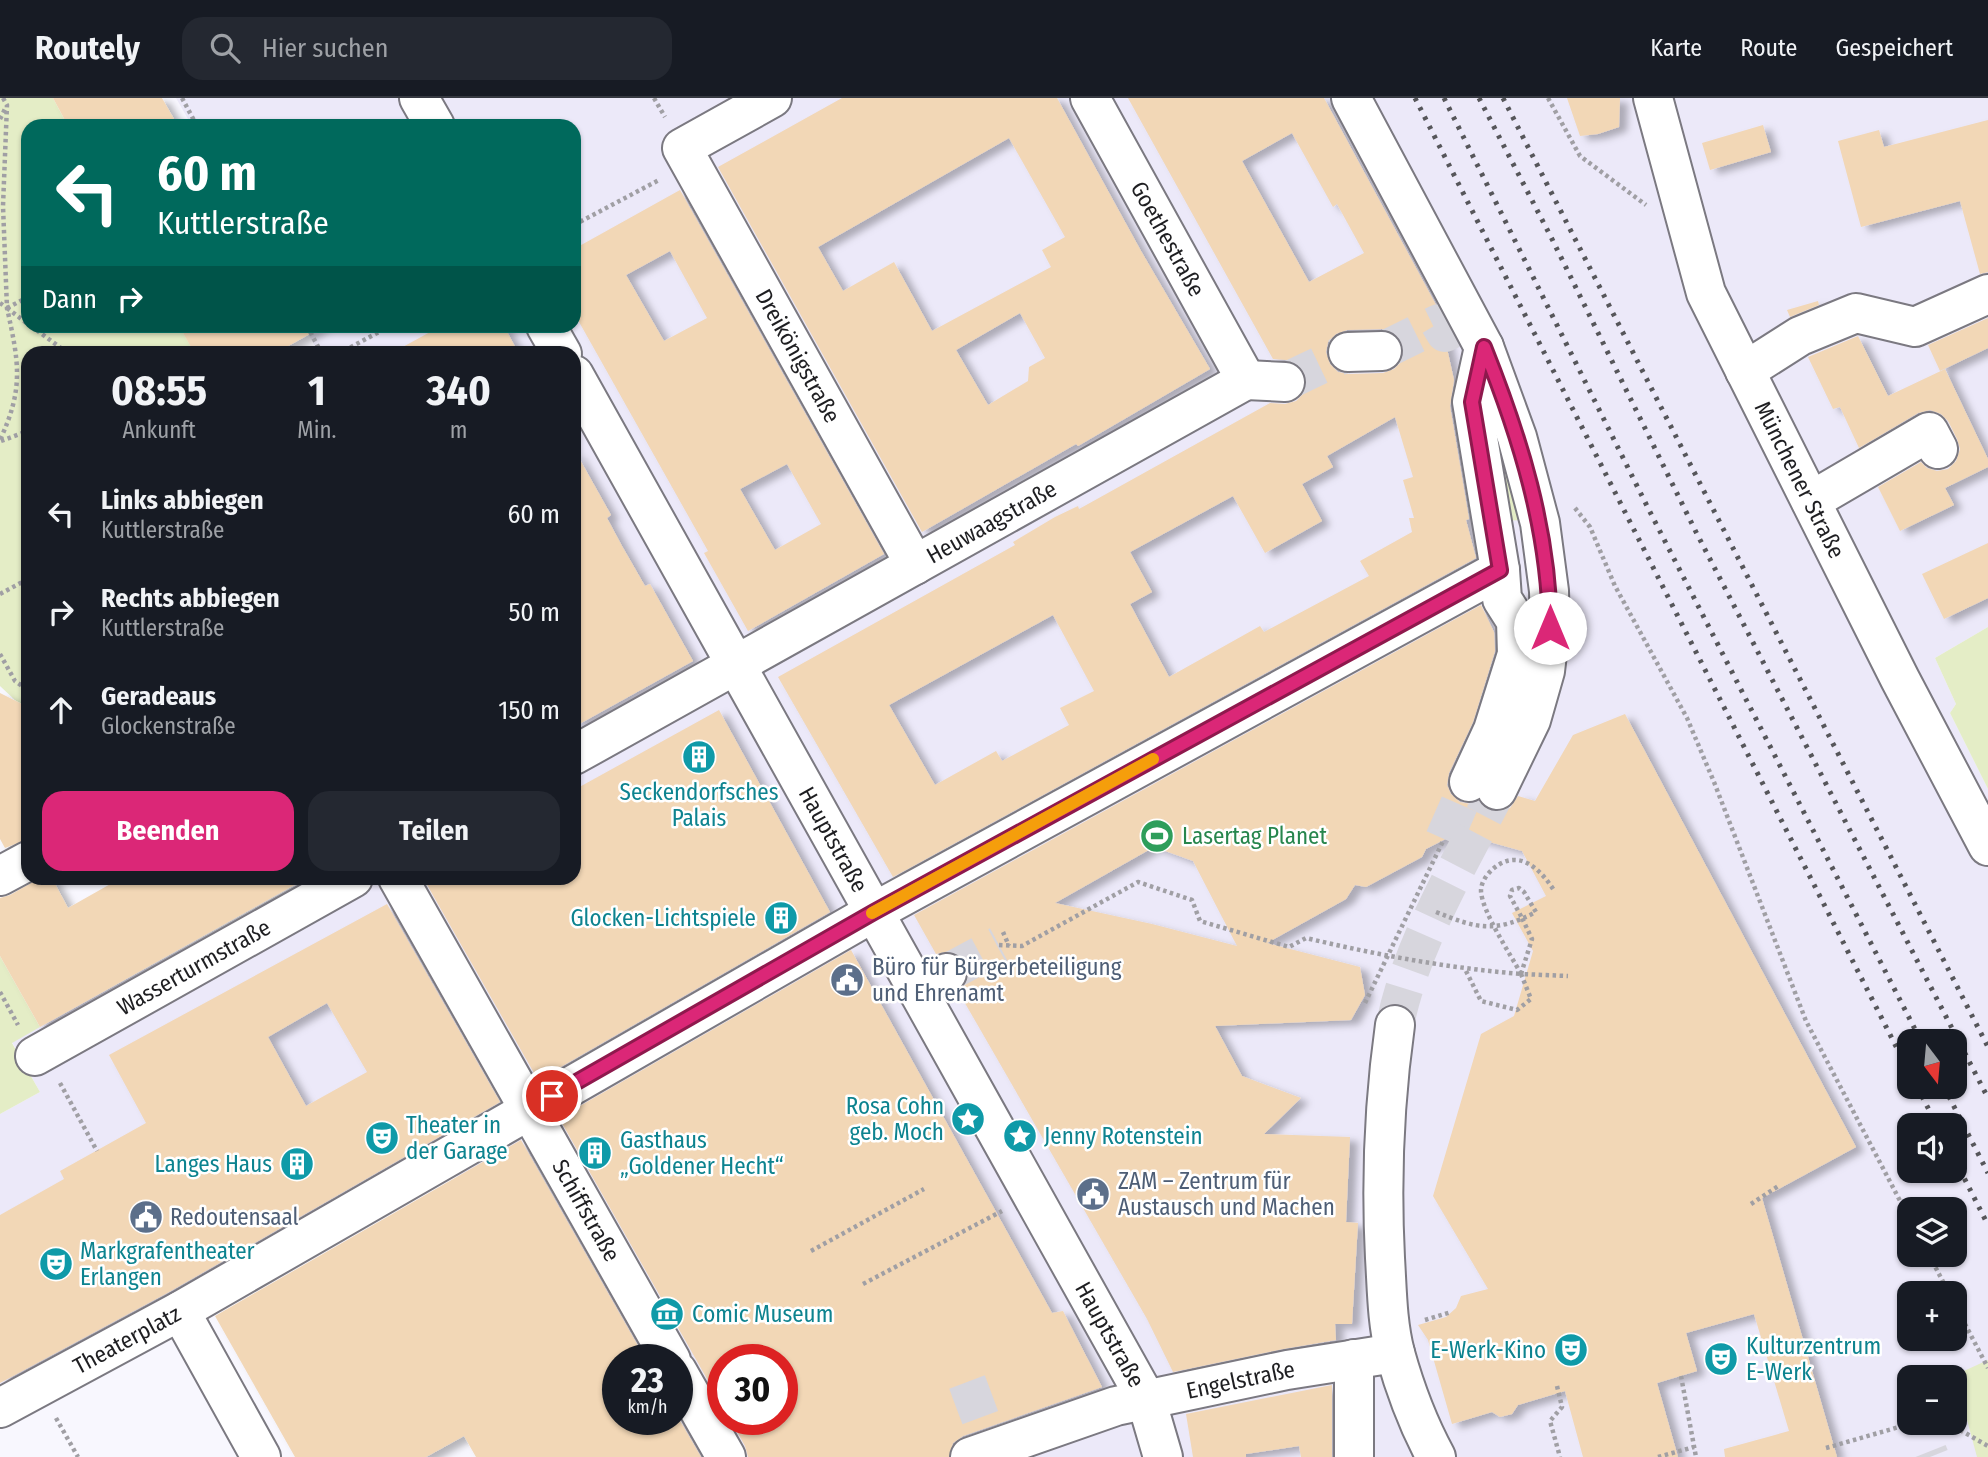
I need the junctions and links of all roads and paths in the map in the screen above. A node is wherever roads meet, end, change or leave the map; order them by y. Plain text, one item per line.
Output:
1 (3, 98) edge
2 (182, 98) edge
3 (419, 98) edge
4 (772, 98) edge
5 (1090, 98) edge
6 (1352, 98) edge
7 (1548, 98) edge
8 (1653, 98) edge
9 (7, 105) junction
10 (0, 119) edge
11 (193, 119) edge
12 (431, 119) edge
13 (687, 156) junction
14 (1645, 205) dead end
15 (581, 221) edge
16 (1988, 294) edge
17 (21, 301) edge
18 (0, 303) edge
19 (7, 308) junction
20 (21, 319) edge
21 (40, 333) edge
22 (377, 333) edge
23 (58, 346) edge
24 (353, 346) edge
25 (1484, 347) junction
26 (1745, 371) junction
27 (1247, 380) junction
28 (1285, 382) tunnel mouth
29 (581, 388) edge
30 (21, 434) edge
31 (0, 441) edge
32 (1938, 449) dead end
33 (1811, 501) junction
34 (1574, 507) dead end
35 (915, 565) junction
36 (1500, 570) junction
37 (21, 583) edge
38 (0, 594) edge
39 (0, 654) edge
40 (735, 665) junction
41 (21, 685) edge
42 (581, 751) edge
43 (1444, 839) tunnel mouth
44 (1988, 846) edge
45 (21, 864) edge
46 (0, 876) edge
47 (341, 885) edge
48 (402, 885) edge
49 (1555, 892) dead end
50 (874, 912) junction
51 (1436, 912) dead end
52 (1003, 932) dead end
53 (999, 946) tunnel mouth
54 (1009, 946) junction
55 (1386, 957) junction
56 (1466, 970) junction
57 (1521, 974) junction
58 (1568, 976) dead end
59 (1378, 1018) joint
60 (39, 1054) joint
61 (529, 1109) junction
62 (97, 1151) dead end
63 (1780, 1185) dead end
64 (924, 1189) dead end
65 (1033, 1195) junction
66 (1898, 1197) edge
67 (1752, 1204) dead end
68 (811, 1251) dead end
69 (863, 1284) dead end
70 (180, 1311) junction
71 (1967, 1328) edge
72 (662, 1344) edge
73 (1395, 1353) junction
74 (1354, 1359) junction
75 (1988, 1368) edge
76 (1681, 1376) dead end
77 (1557, 1386) dead end
78 (693, 1399) edge
79 (1146, 1399) junction
80 (0, 1408) edge
81 (58, 1422) dead end
82 (1897, 1428) edge
83 (1967, 1434) edge
84 (1988, 1446) edge
85 (982, 1447) edge
86 (1694, 1447) junction
87 (1826, 1448) dead end
88 (79, 1457) edge
89 (261, 1457) edge
90 (726, 1457) edge
91 (1163, 1457) edge
92 (1354, 1457) edge
93 (1436, 1457) edge
94 (1560, 1457) edge
95 (1658, 1457) edge
96 (1696, 1457) edge

1 - 9 path
2 - 11 path
3 - 12 street
4 - 13 street
5 - 27 street, Goethestraße
6 - 25 street
7 - 14 path
8 - 26 street, Münchener Straße
9 - 10 path
9 - 19 path
13 - 15 path
13 - 35 street, Dreikönigstraße
16 - 26 street
17 - 19 path
18 - 19 path
19 - 20 path
19 - 31 path
21 - 23 path
22 - 24 path
25 - 36 street
25 - 36 street
26 - 33 street, Münchener Straße
27 - 28 street
27 - 35 street, Heuwaagstraße
29 - 40 street, Hauptstraße
30 - 31 path
32 - 33 street
33 - 44 street, Münchener Straße
34 - 66 path
35 - 40 street, Heuwaagstraße
36 - 50 street
37 - 38 path
39 - 41 path
40 - 42 street
40 - 50 street, Hauptstraße
43 - 55 path
45 - 46 street
47 - 60 street, Wasserturmstraße
48 - 61 street, Schiffstraße
49 - 57 path, bridge
50 - 61 street
50 - 65 street, Hauptstraße
51 - 57 path, bridge
52 - 54 path
53 - 54 path
54 - 55 path
55 - 56 path
55 - 59 path
56 - 57 path
56 - 57 path
57 - 58 path
59 - 73 street
60 - 62 path
61 - 70 street
61 - 72 street, Schiffstraße
63 - 67 path
64 - 68 path
65 - 69 path
65 - 79 street, Hauptstraße
70 - 80 street, Theaterplatz
70 - 89 street, Theaterplatz
71 - 75 path
73 - 74 street, Engelstraße
73 - 93 street
74 - 79 street, Engelstraße
74 - 92 street
76 - 86 path
77 - 94 path
78 - 90 street
79 - 85 street, Engelstraße
79 - 91 street, Hauptstraße
81 - 88 path
82 - 87 path
83 - 84 path
86 - 95 path
86 - 96 path

